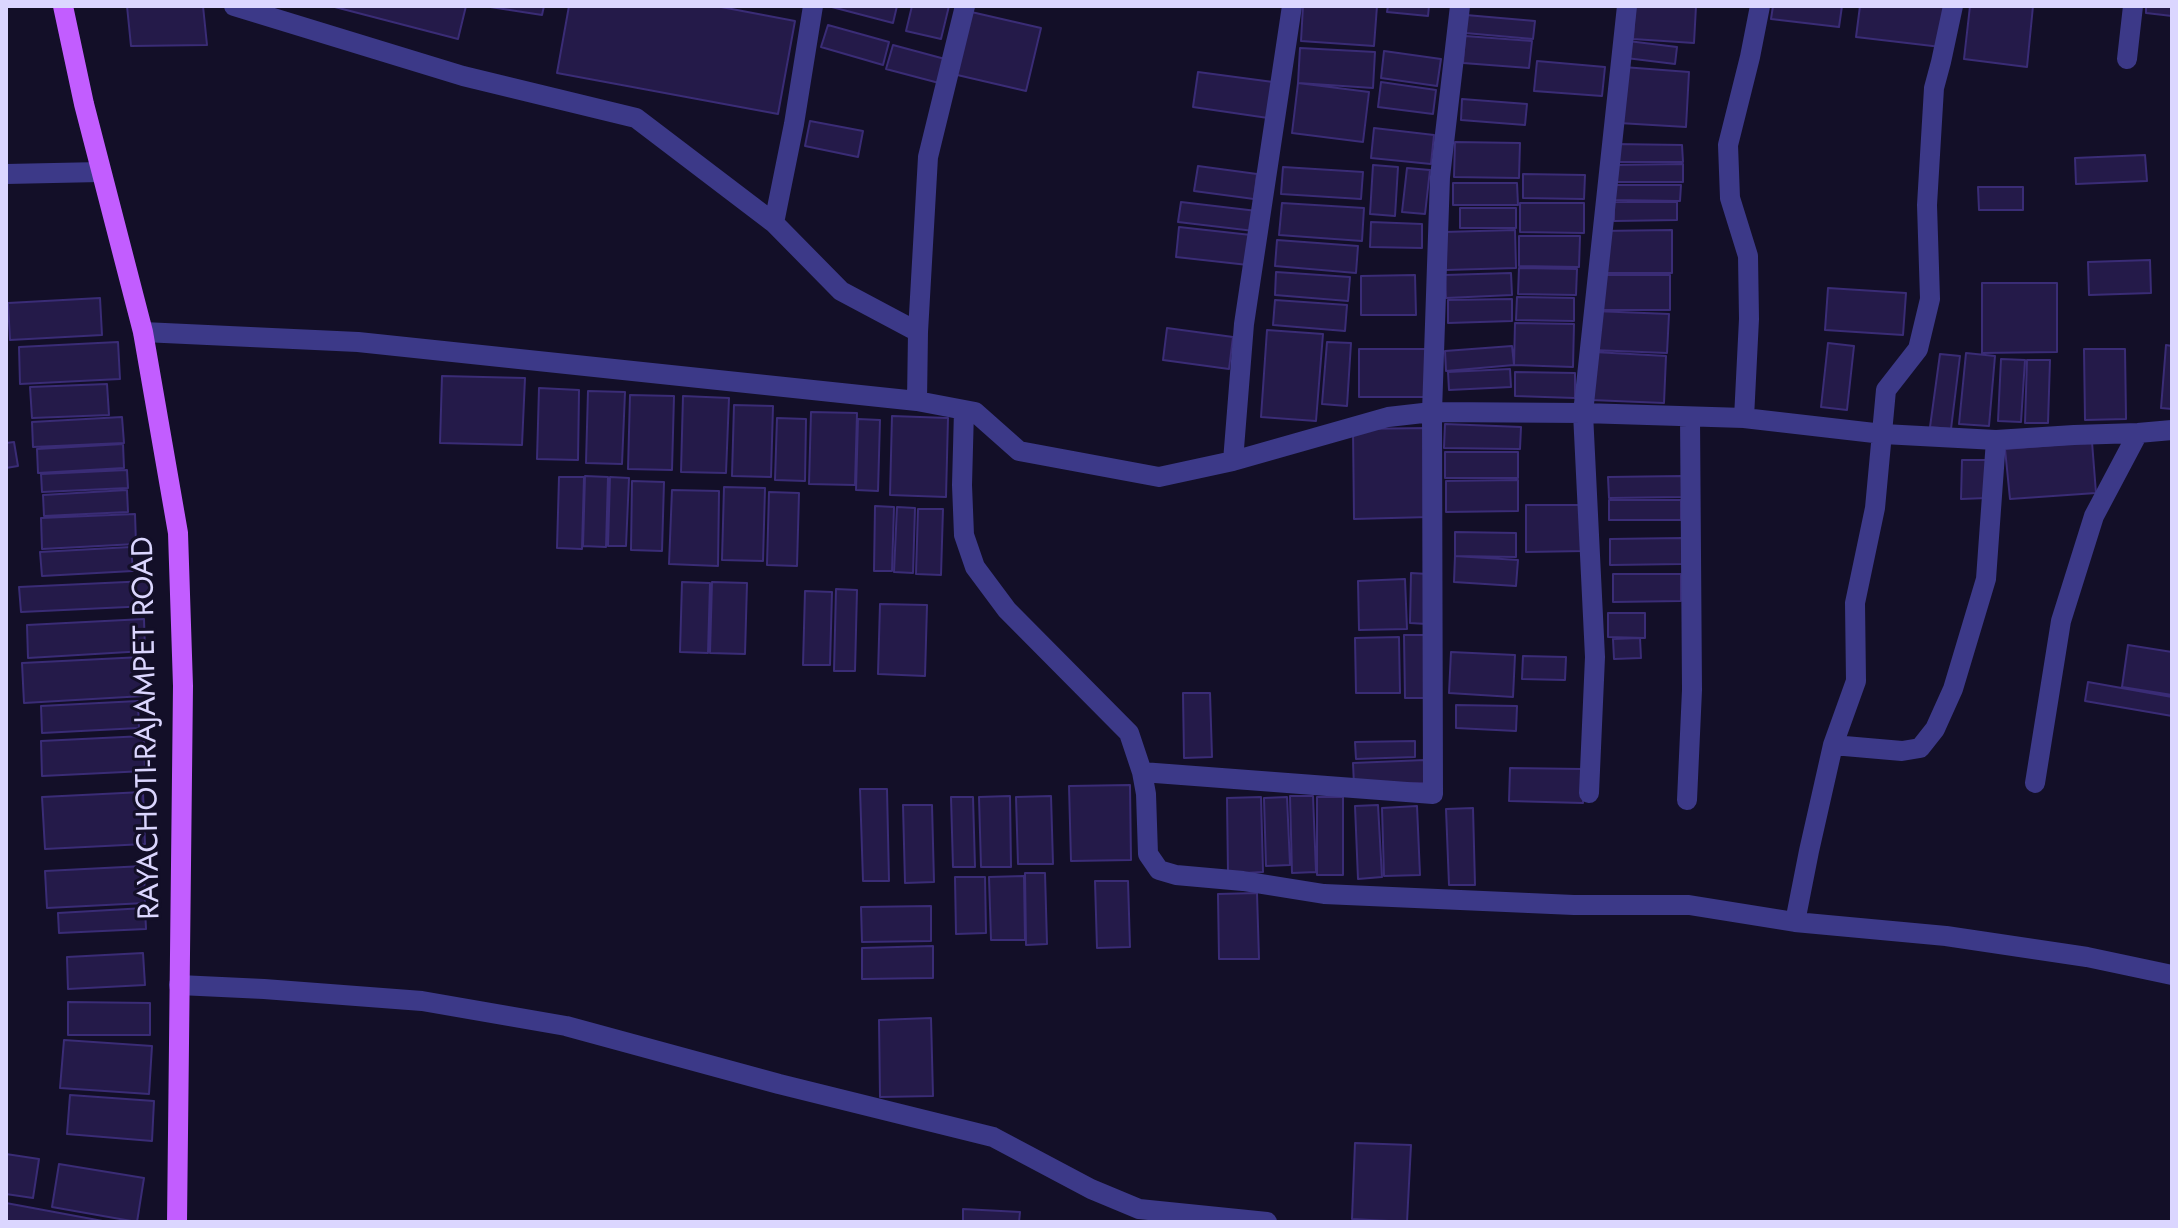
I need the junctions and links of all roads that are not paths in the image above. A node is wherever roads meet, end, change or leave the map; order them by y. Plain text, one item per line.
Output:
1 (63, 6) edge
2 (234, 6) edge
3 (813, 6) edge
4 (965, 6) edge
5 (1292, 6) edge
6 (1460, 6) edge
7 (1627, 6) edge
8 (1760, 6) edge
9 (1953, 6) edge
10 (2133, 6) edge
11 (2127, 59) dead end
12 (101, 172) junction
13 (6, 174) edge
14 (774, 223) junction
15 (143, 332) junction
16 (918, 332) junction
17 (917, 401) junction
18 (964, 410) junction
19 (1432, 412) junction
20 (1583, 413) junction
21 (1690, 417) junction
22 (1744, 418) junction
23 (2172, 430) edge
24 (2138, 433) junction
25 (1883, 434) junction
26 (1996, 440) junction
27 (1233, 461) junction
28 (1833, 745) junction
29 (1142, 772) junction
30 (2035, 783) dead end
31 (1589, 793) dead end
32 (1687, 800) dead end
33 (1795, 922) junction
34 (2172, 975) edge
35 (179, 985) junction
36 (177, 1222) edge
37 (1267, 1222) edge

1 - 12 main road, RAYACHOTI-RAJAMPET ROAD
2 - 14 street
3 - 14 street
4 - 16 street
5 - 27 street
6 - 19 street
7 - 20 street
8 - 22 street
9 - 25 street
10 - 11 street
12 - 13 street
12 - 15 main road, RAYACHOTI-RAJAMPET ROAD
14 - 16 street
15 - 17 street
15 - 35 main road, RAYACHOTI-RAJAMPET ROAD
16 - 17 street
17 - 18 street
18 - 27 street
18 - 29 street
19 - 20 street
19 - 27 street
19 - 29 street
20 - 21 street
20 - 31 street
21 - 22 street
21 - 32 street
22 - 25 street
23 - 24 street
24 - 26 street
24 - 30 street
25 - 26 street
25 - 28 street
26 - 28 street
28 - 33 street
29 - 33 street
33 - 34 street
35 - 36 main road, RAYACHOTI-RAJAMPET ROAD
35 - 37 street

